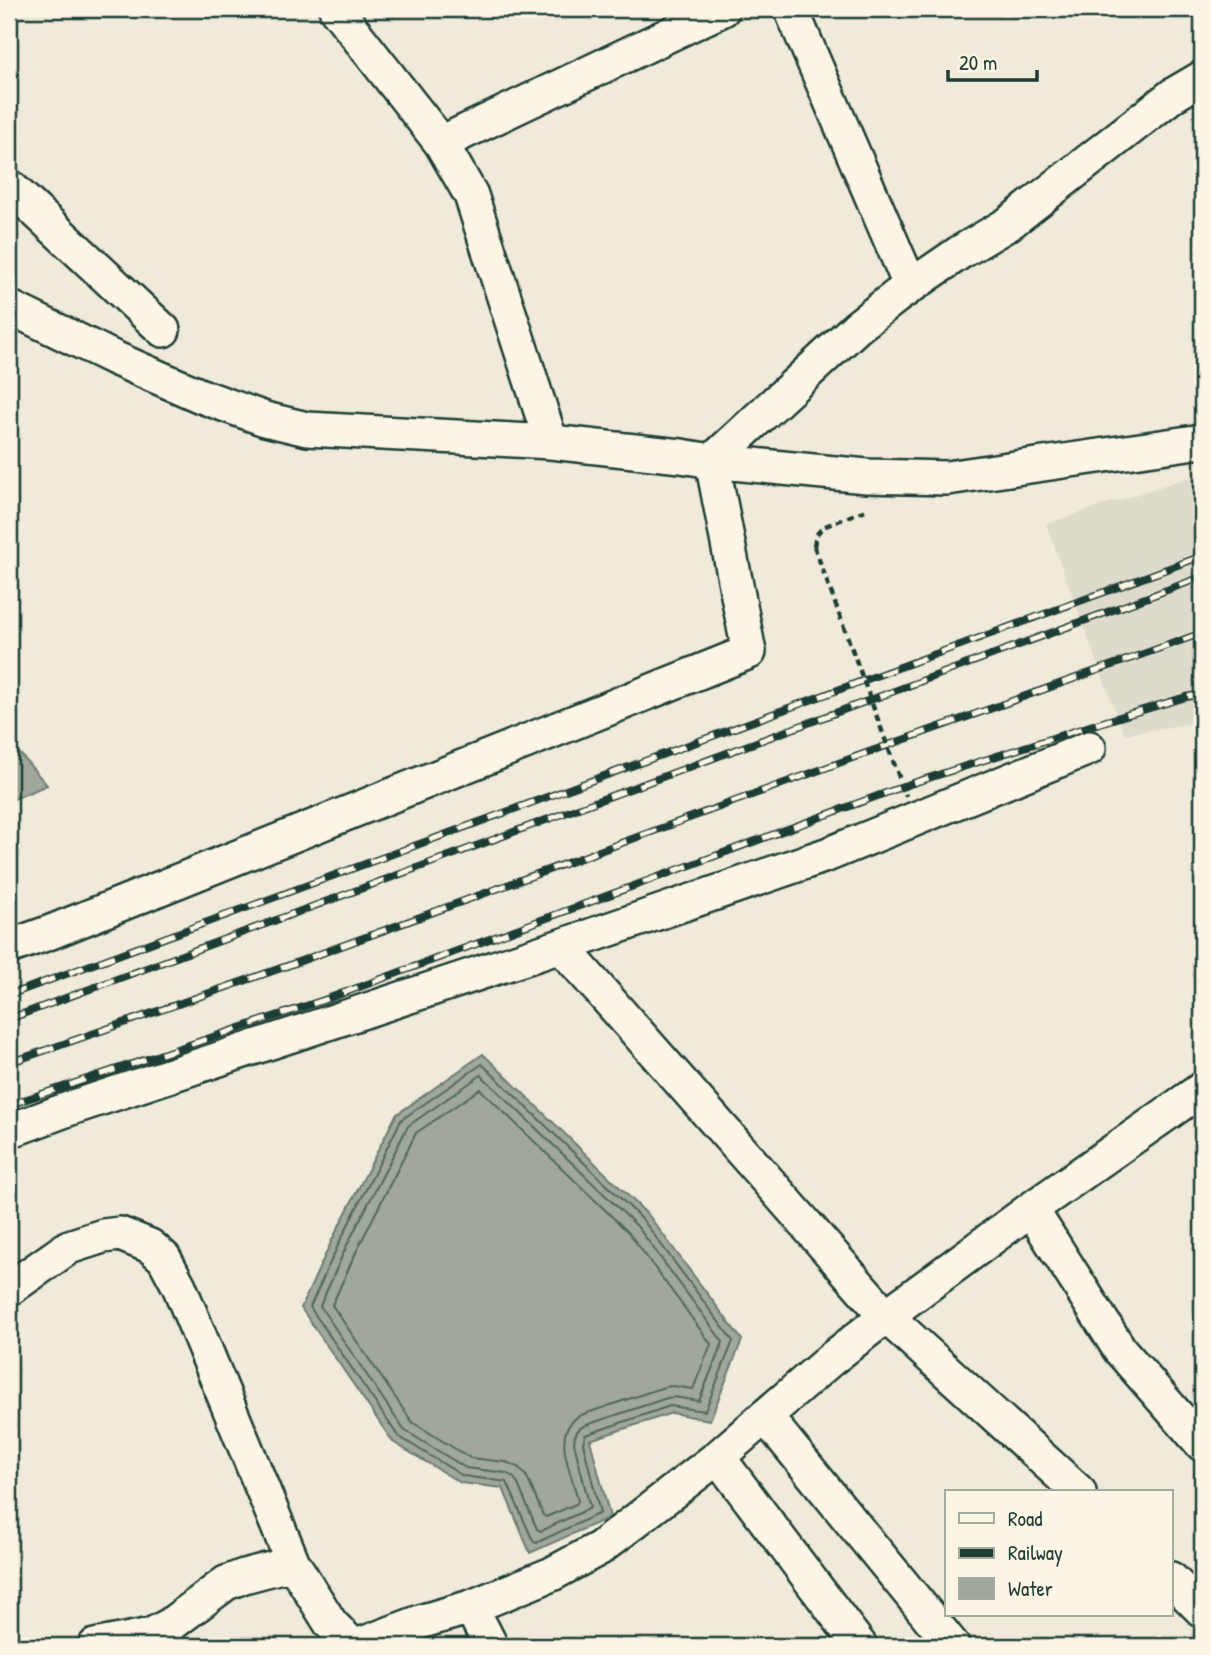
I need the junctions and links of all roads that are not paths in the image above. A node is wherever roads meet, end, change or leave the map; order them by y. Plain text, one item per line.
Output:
1 (336, 9) edge
2 (723, 9) edge
3 (792, 9) edge
4 (1202, 78) edge
5 (441, 143) junction
6 (9, 186) edge
7 (910, 285) junction
8 (9, 307) edge
9 (163, 330) dead end
10 (1202, 441) edge
11 (551, 442) junction
12 (712, 461) junction
13 (1089, 748) dead end
14 (561, 946) junction
15 (9, 947) edge
16 (1202, 1089) edge
17 (9, 1131) edge
18 (1031, 1209) junction
19 (9, 1289) edge
20 (886, 1317) junction
21 (765, 1416) junction
22 (1202, 1444) edge
23 (718, 1457) junction
24 (1077, 1490) edge
25 (292, 1563) junction
26 (1172, 1580) edge
27 (471, 1606) junction
28 (1202, 1610) edge
29 (95, 1646) edge
30 (355, 1646) edge
31 (491, 1646) edge
32 (860, 1646) edge
33 (953, 1646) edge

1 - 5 street
2 - 5 street
3 - 7 street
4 - 7 street
5 - 11 street
6 - 9 street
7 - 12 street
8 - 11 street
10 - 12 street
11 - 12 street
12 - 15 street
13 - 14 street
14 - 17 street
14 - 20 street
16 - 18 street
18 - 20 street
18 - 22 street
19 - 25 street
20 - 21 street
20 - 24 street
21 - 23 street
21 - 33 street
23 - 27 street
23 - 32 street
25 - 29 street
25 - 30 street
26 - 28 street
27 - 30 street
27 - 31 street

